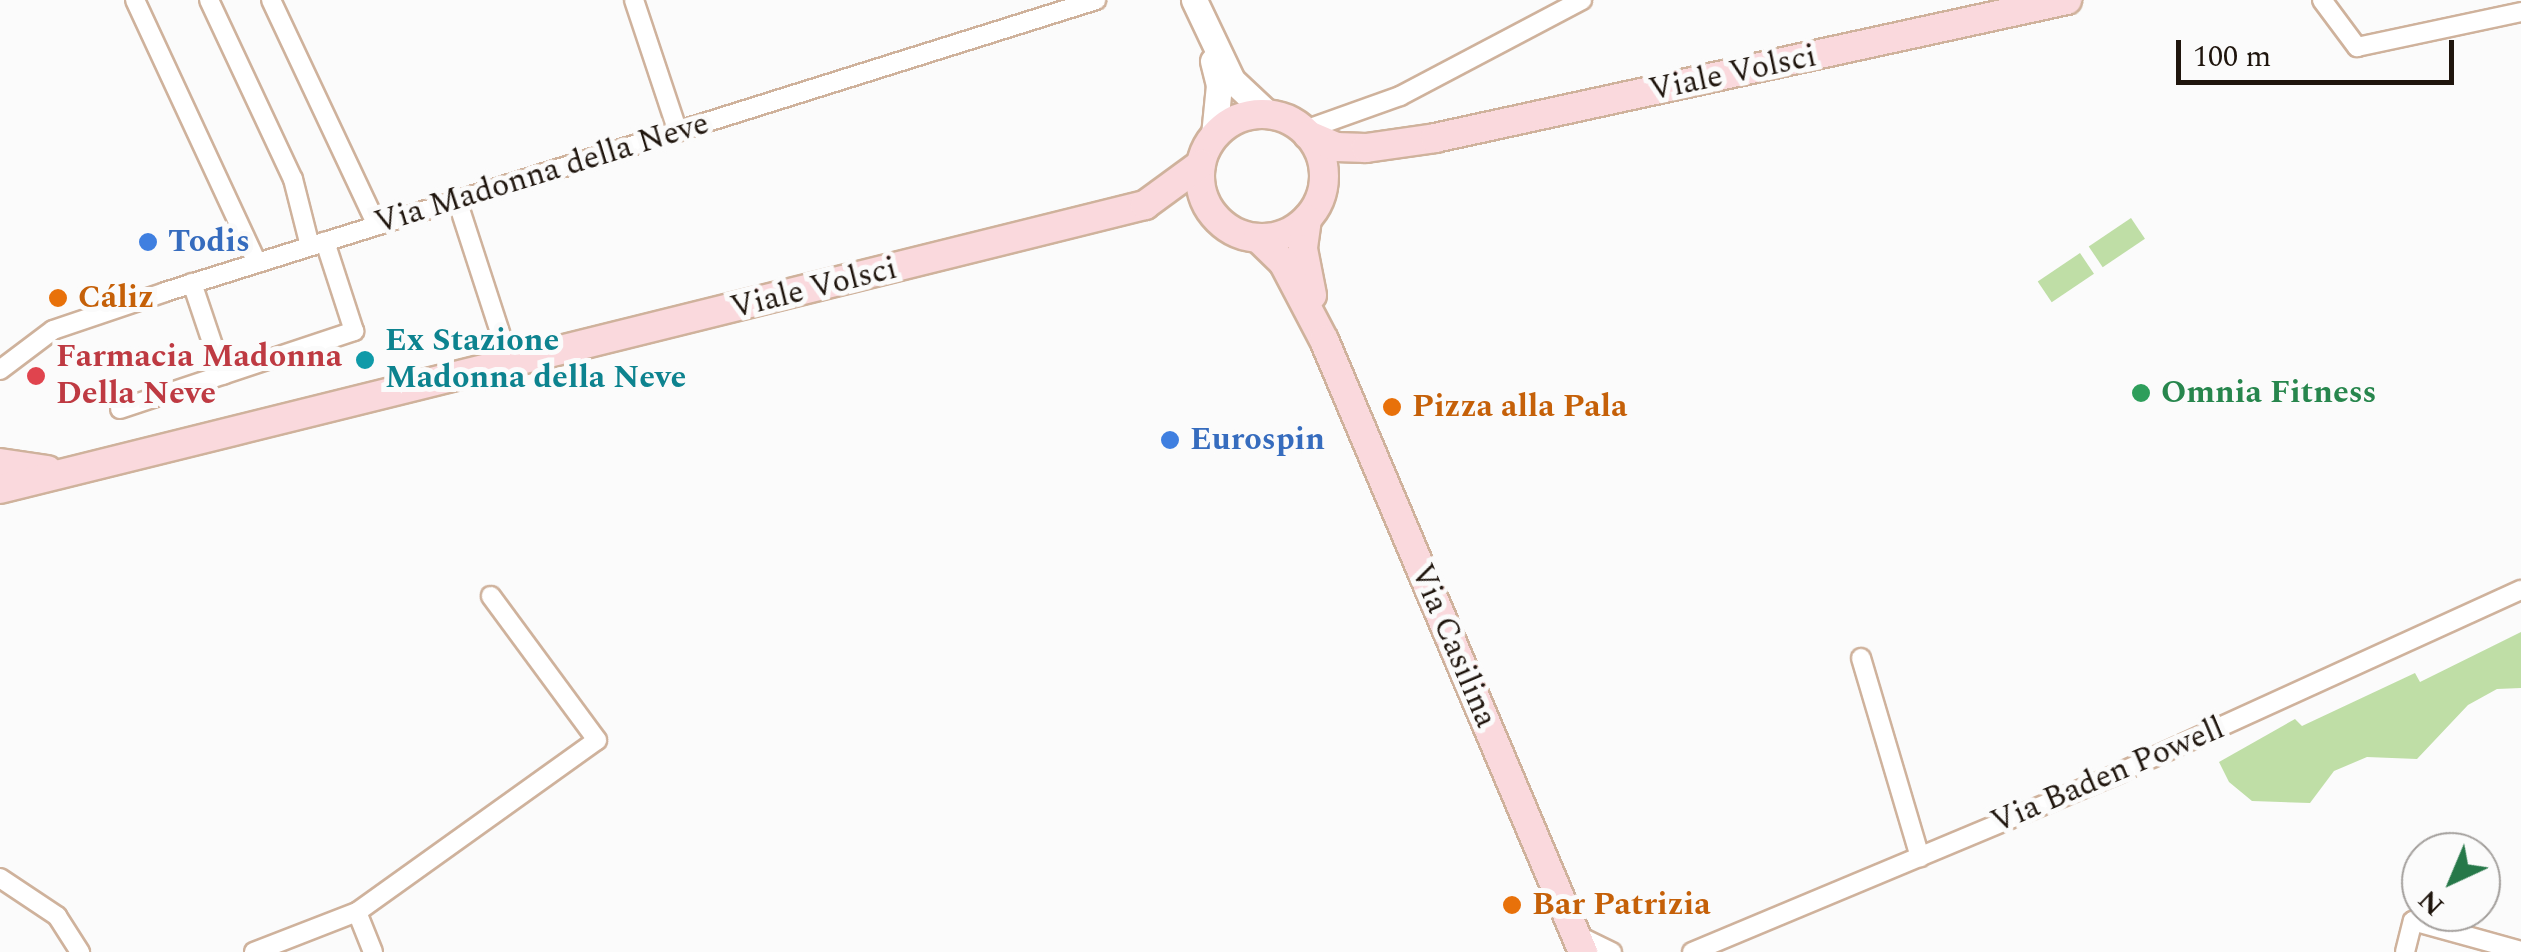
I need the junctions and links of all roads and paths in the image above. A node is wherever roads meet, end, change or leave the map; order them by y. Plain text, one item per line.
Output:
1 (135, 0) edge
2 (210, 0) edge
3 (271, 0) edge
4 (634, 0) edge
5 (1096, 0) edge
6 (1194, 0) edge
7 (1582, 0) edge
8 (2068, 0) edge
9 (2322, 0) edge
10 (2521, 12) edge
11 (1206, 32) junction
12 (1267, 113) junction
13 (678, 132) junction
14 (1307, 132) junction
15 (1214, 135) junction
16 (1398, 143) junction
17 (1201, 164) junction
18 (1323, 190) junction
19 (456, 200) junction
20 (1146, 205) junction
21 (1307, 220) junction
22 (377, 225) junction
23 (1230, 228) junction
24 (1258, 238) junction
25 (317, 244) junction
26 (256, 263) junction
27 (192, 283) junction
28 (1324, 340) junction
29 (511, 366) junction
30 (0, 370) edge
31 (223, 374) junction
32 (120, 409) dead end
33 (0, 463) edge
34 (74, 468) junction
35 (0, 489) edge
36 (2521, 590) edge
37 (491, 596) dead end
38 (1861, 658) dead end
39 (1920, 857) junction
40 (0, 878) edge
41 (357, 912) junction
42 (1580, 944) edge
43 (2521, 951) edge
44 (80, 952) edge
45 (254, 952) edge
46 (373, 952) edge
47 (1612, 952) edge
48 (1692, 952) edge
49 (2405, 952) edge

1 - 26 street
2 - 25 street
3 - 22 street
4 - 13 street
5 - 13 street, Via Madonna della Neve
6 - 11 main road
7 - 14 street
8 - 16 main road, Viale Volsci
9 - 10 street
11 - 12 main road
11 - 15 main road
12 - 14 main road
12 - 15 main road
13 - 19 street, Via Madonna della Neve
14 - 16 main road, Viale Volsci
14 - 18 main road
15 - 17 main road
16 - 18 main road, Viale Volsci
17 - 20 main road, Viale Volsci
17 - 23 main road
18 - 21 main road
19 - 22 street, Via Madonna della Neve
19 - 29 street
20 - 23 main road, Viale Volsci
20 - 29 main road, Viale Volsci
21 - 24 main road
21 - 28 main road, Via Casilina
22 - 25 street, Via Madonna della Neve
23 - 24 main road
24 - 28 main road, Via Casilina
25 - 26 street, Via Madonna della Neve
25 - 31 street
26 - 27 street, Via Madonna della Neve
27 - 30 street, Via Madonna della Neve
27 - 31 street
28 - 42 main road, Via Casilina
29 - 34 main road, Viale Volsci
31 - 32 street
33 - 34 main road
34 - 35 main road
36 - 39 street, Via Baden Powell
37 - 41 street
38 - 39 street
39 - 48 street, Via Baden Powell
40 - 44 street
41 - 45 street
41 - 46 street
42 - 47 street
43 - 49 street

